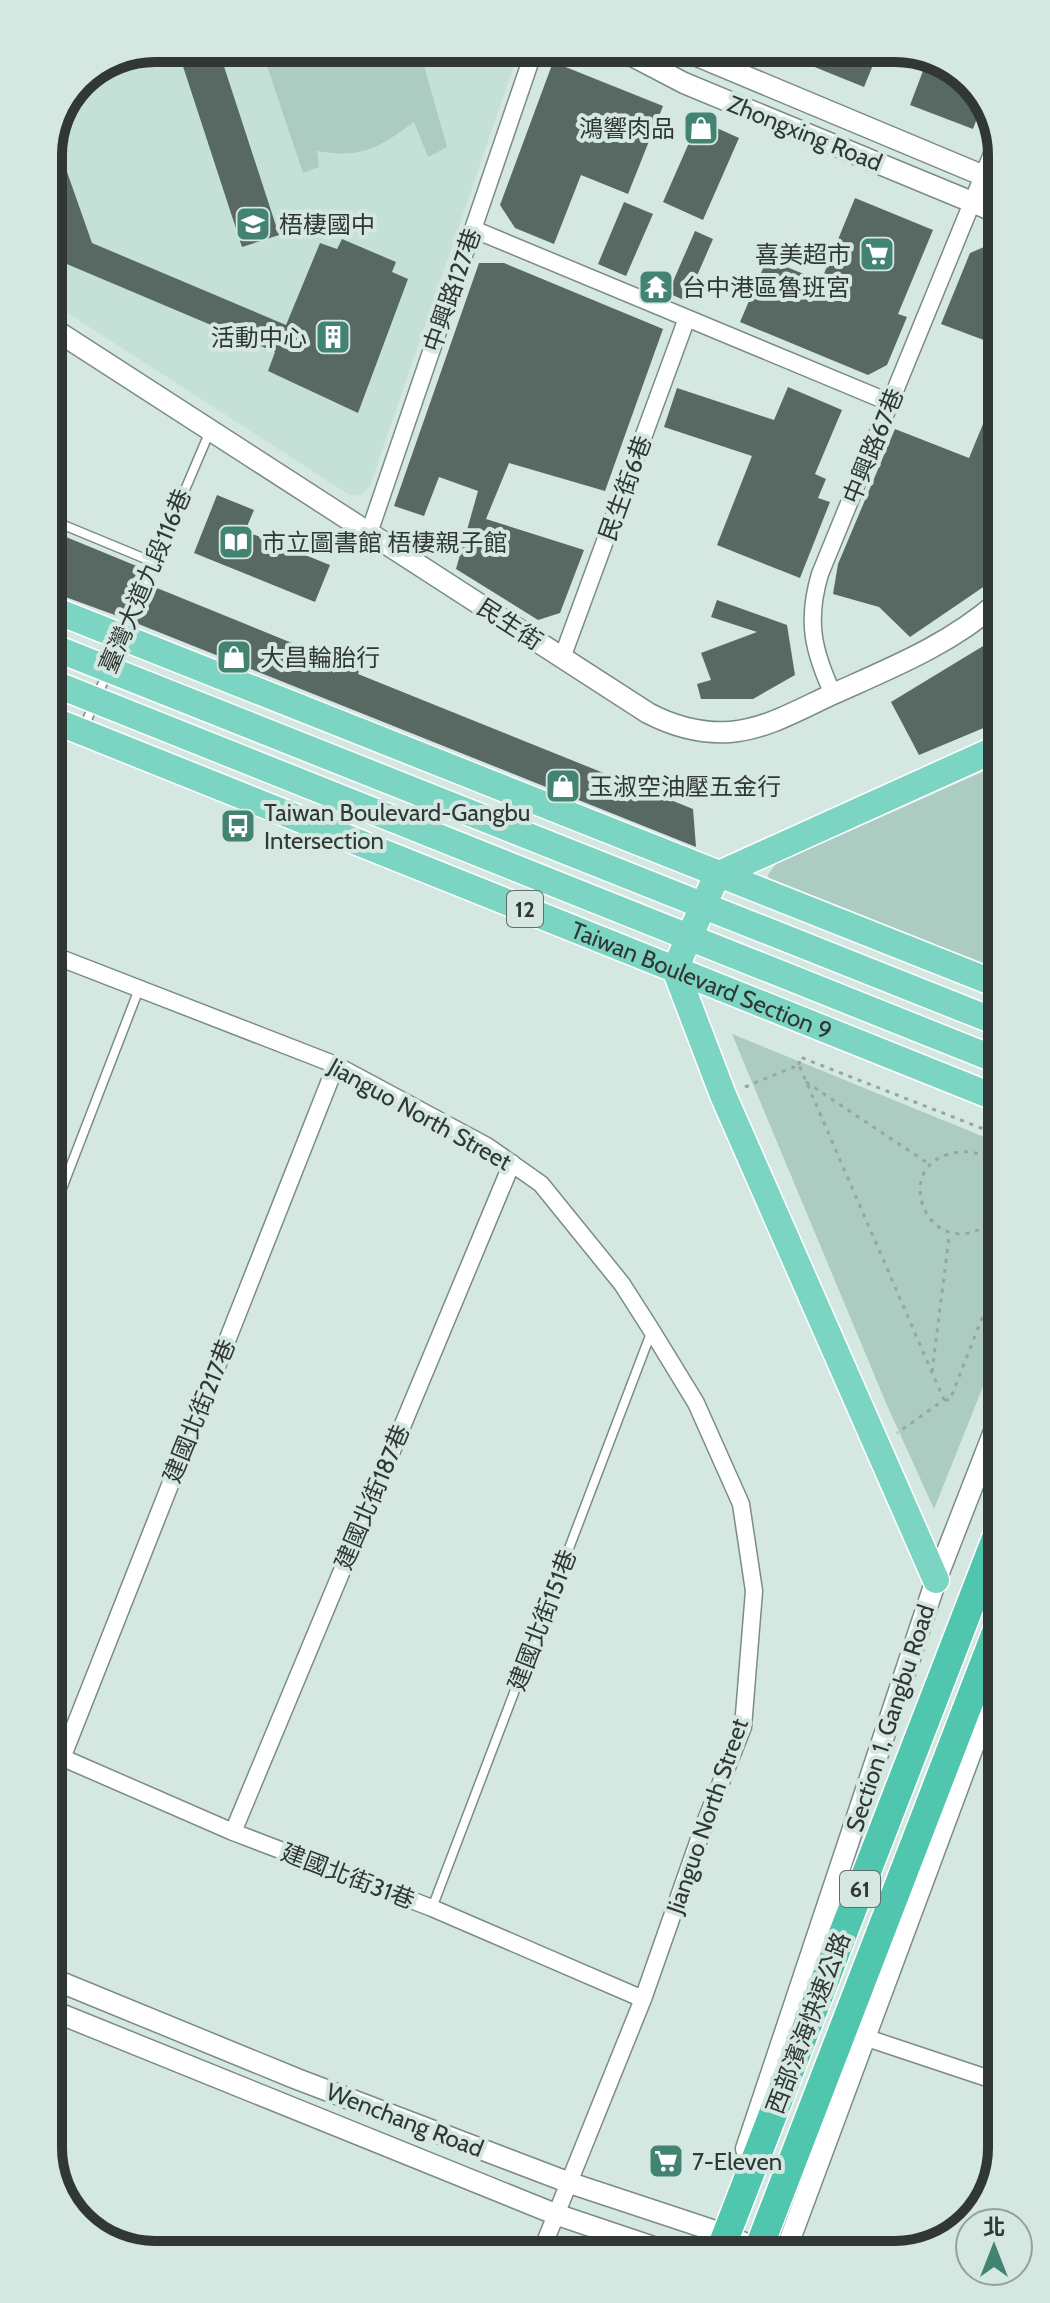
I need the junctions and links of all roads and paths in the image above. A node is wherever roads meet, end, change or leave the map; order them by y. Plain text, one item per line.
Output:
1 (530, 62) edge
2 (663, 62) edge
3 (712, 62) edge
4 (988, 177) edge
5 (988, 181) edge
6 (973, 202) junction
7 (988, 209) edge
8 (473, 229) junction
9 (687, 318) junction
10 (62, 334) edge
11 (891, 403) junction
12 (210, 429) junction
13 (62, 524) edge
14 (369, 533) junction
15 (153, 562) junction
16 (988, 610) edge
17 (62, 613) edge
18 (121, 636) junction
19 (62, 651) edge
20 (562, 658) junction
21 (107, 669) junction
22 (62, 687) edge
23 (833, 694) junction
24 (94, 700) junction
25 (62, 724) edge
26 (82, 732) junction
27 (988, 753) edge
28 (717, 875) junction
29 (702, 906) junction
30 (689, 937) junction
31 (62, 959) edge
32 (675, 969) junction
33 (988, 981) edge
34 (139, 989) junction
35 (988, 1019) edge
36 (988, 1057) edge
37 (336, 1065) junction
38 (799, 1065) junction
39 (806, 1082) junction
40 (723, 1095) junction
41 (988, 1095) edge
42 (988, 1131) edge
43 (988, 1161) edge
44 (512, 1163) junction
45 (929, 1164) junction
46 (62, 1188) edge
47 (988, 1222) edge
48 (949, 1237) dead end
49 (988, 1302) edge
50 (652, 1331) junction
51 (932, 1373) junction
52 (944, 1400) junction
53 (877, 1446) junction
54 (988, 1447) edge
55 (988, 1558) edge
56 (936, 1580) junction
57 (988, 1653) edge
58 (988, 1708) edge
59 (62, 1743) edge
60 (62, 1757) edge
61 (233, 1832) junction
62 (432, 1908) junction
63 (62, 1983) edge
64 (643, 1999) junction
65 (62, 2015) edge
66 (867, 2038) junction
67 (988, 2078) edge
68 (570, 2183) junction
69 (555, 2214) junction
70 (545, 2241) edge
71 (635, 2241) edge
72 (719, 2241) edge
73 (763, 2241) edge
74 (789, 2241) edge

1 - 8 street, 中興路127巷
2 - 6 street, Zhongxing Road
3 - 4 street, Zhongxing Road
5 - 6 street, 中興路67巷
6 - 7 street, Zhongxing Road
6 - 11 street, 中興路67巷
8 - 9 street
8 - 14 street, 中興路127巷
9 - 11 street
9 - 20 street, 民生街6巷
10 - 12 street, 民生街
11 - 23 street, 中興路67巷
12 - 14 street, 民生街
12 - 15 lane, 臺灣大道九段116巷
13 - 15 lane
14 - 20 street, 民生街
15 - 18 lane, 臺灣大道九段116巷
16 - 23 street, 民生街
17 - 18 main road
18 - 21 lane, 臺灣大道九段116巷
18 - 28 main road
19 - 21 main road
20 - 23 street, 民生街
21 - 24 lane, 臺灣大道九段116巷
21 - 29 main road
22 - 24 main road, Taiwan Boulevard Section 9 / 12
24 - 26 lane, 臺灣大道九段116巷
24 - 30 main road, Taiwan Boulevard Section 9 / 12
25 - 26 main road, Taiwan Boulevard Section 9 / 12
26 - 32 main road, Taiwan Boulevard Section 9 / 12
27 - 28 main road
28 - 29 main road
28 - 33 main road
29 - 30 main road
29 - 35 main road
30 - 32 main road
30 - 36 main road, Taiwan Boulevard Section 9 / 12
31 - 34 street, Jianguo North Street
32 - 40 main road
32 - 41 main road, Taiwan Boulevard Section 9 / 12
34 - 37 street, Jianguo North Street
34 - 46 lane
37 - 44 street, Jianguo North Street
37 - 59 street, 建國北街217巷
38 - 39 path
38 - 40 path
38 - 42 path
39 - 45 path
39 - 51 path
40 - 53 main road
43 - 45 path
44 - 50 street, Jianguo North Street
44 - 61 street, 建國北街187巷
45 - 47 path
48 - 51 path
49 - 52 path
50 - 62 lane, 建國北街151巷
50 - 64 street, Jianguo North Street
51 - 52 path
52 - 53 path
53 - 56 main road
54 - 56 street, Section 1, Gangbu Road
55 - 72 highway, 西部濱海快速公路 / 61, bridge
56 - 72 street, Section 1, Gangbu Road
57 - 73 highway, 西部濱海快速公路 / 61, bridge
58 - 66 street
60 - 61 street, 建國北街31巷
61 - 62 street, 建國北街31巷
62 - 64 street, 建國北街31巷
63 - 68 street, Wenchang Road
64 - 68 street, Jianguo North Street
65 - 69 street, Wenchang Road
66 - 67 street
66 - 74 street
68 - 69 street, Jianguo North Street
68 - 72 street, Wenchang Road
69 - 70 street, Jianguo North Street
69 - 71 street, Wenchang Road

